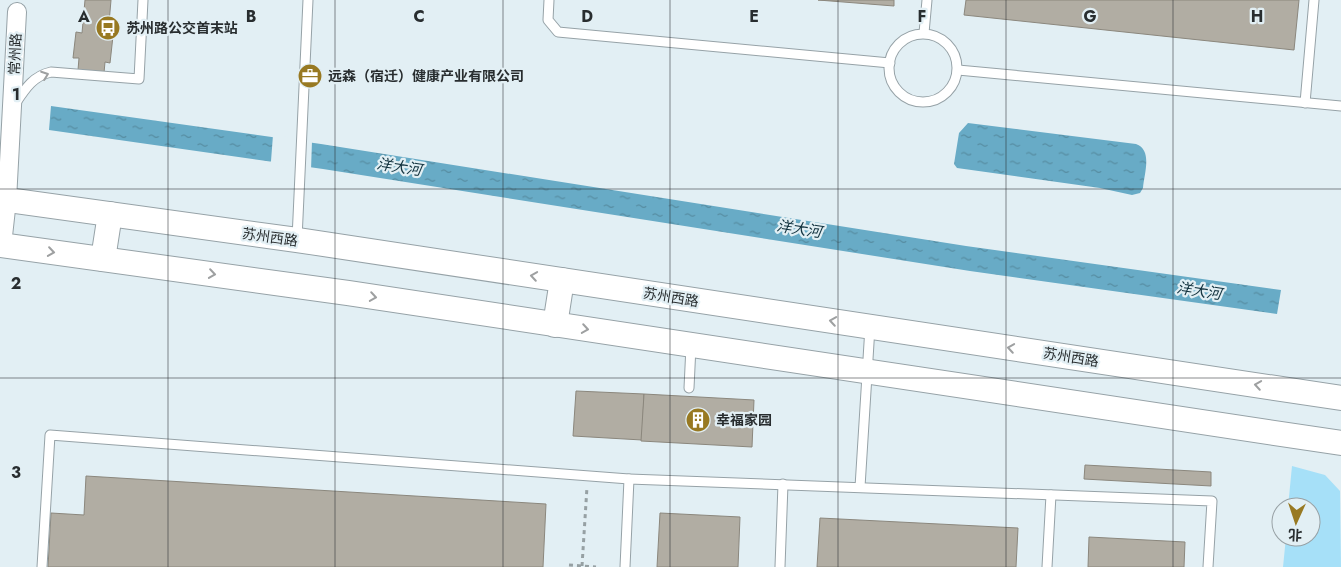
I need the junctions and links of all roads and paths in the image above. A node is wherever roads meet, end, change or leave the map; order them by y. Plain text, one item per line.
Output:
1 (142, 0) edge
2 (308, 0) edge
3 (549, 0) edge
4 (927, 0) edge
5 (1314, 0) edge
6 (18, 9) dead end
7 (924, 33) junction
8 (890, 63) junction
9 (958, 70) junction
10 (1305, 103) junction
11 (1341, 106) edge
12 (12, 108) junction
13 (3, 200) edge
14 (110, 214) junction
15 (297, 240) junction
16 (1, 245) edge
17 (103, 259) junction
18 (562, 280) junction
19 (554, 325) junction
20 (870, 327) junction
21 (691, 346) junction
22 (867, 372) junction
23 (1341, 384) edge
24 (689, 388) dead end
25 (1296, 391) junction
26 (1341, 398) edge
27 (1315, 439) junction
28 (1341, 443) edge
29 (1341, 457) edge
30 (588, 476) junction
31 (629, 479) junction
32 (783, 484) junction
33 (860, 487) junction
34 (1051, 495) junction
35 (569, 565) dead end
36 (582, 566) edge
37 (42, 567) edge
38 (596, 567) edge
39 (625, 567) edge
40 (780, 567) edge
41 (1047, 567) edge
42 (1208, 567) edge

12 -> 1 lane
2 - 15 lane
3 - 8 lane
4 - 7 lane
5 - 10 lane
6 - 12 street, 常州路
7 - 8 lane
7 - 9 lane
8 - 9 lane
9 - 10 lane
10 - 11 lane
12 - 13 street, 常州路
13 - 14 main road, 苏州西路
13 - 16 street, 常州路
14 - 15 main road, 苏州西路
14 - 17 main road
18 -> 15 main road, 苏州西路
16 -> 17 main road
17 -> 19 main road
18 - 19 main road
20 -> 18 main road, 苏州西路
19 -> 21 main road
20 - 22 lane
25 -> 20 main road, 苏州西路
21 - 22 main road
21 - 24 lane
22 - 27 main road
22 - 33 lane
23 - 25 main road
25 - 26 main road, 苏州西路
27 - 28 main road
27 - 29 main road
30 - 31 lane
30 - 36 path
30 - 37 lane
31 - 32 lane
31 - 39 lane
32 - 33 lane
32 - 40 lane
33 - 34 lane
34 - 41 lane
34 - 42 lane
35 - 36 path
36 - 38 path

